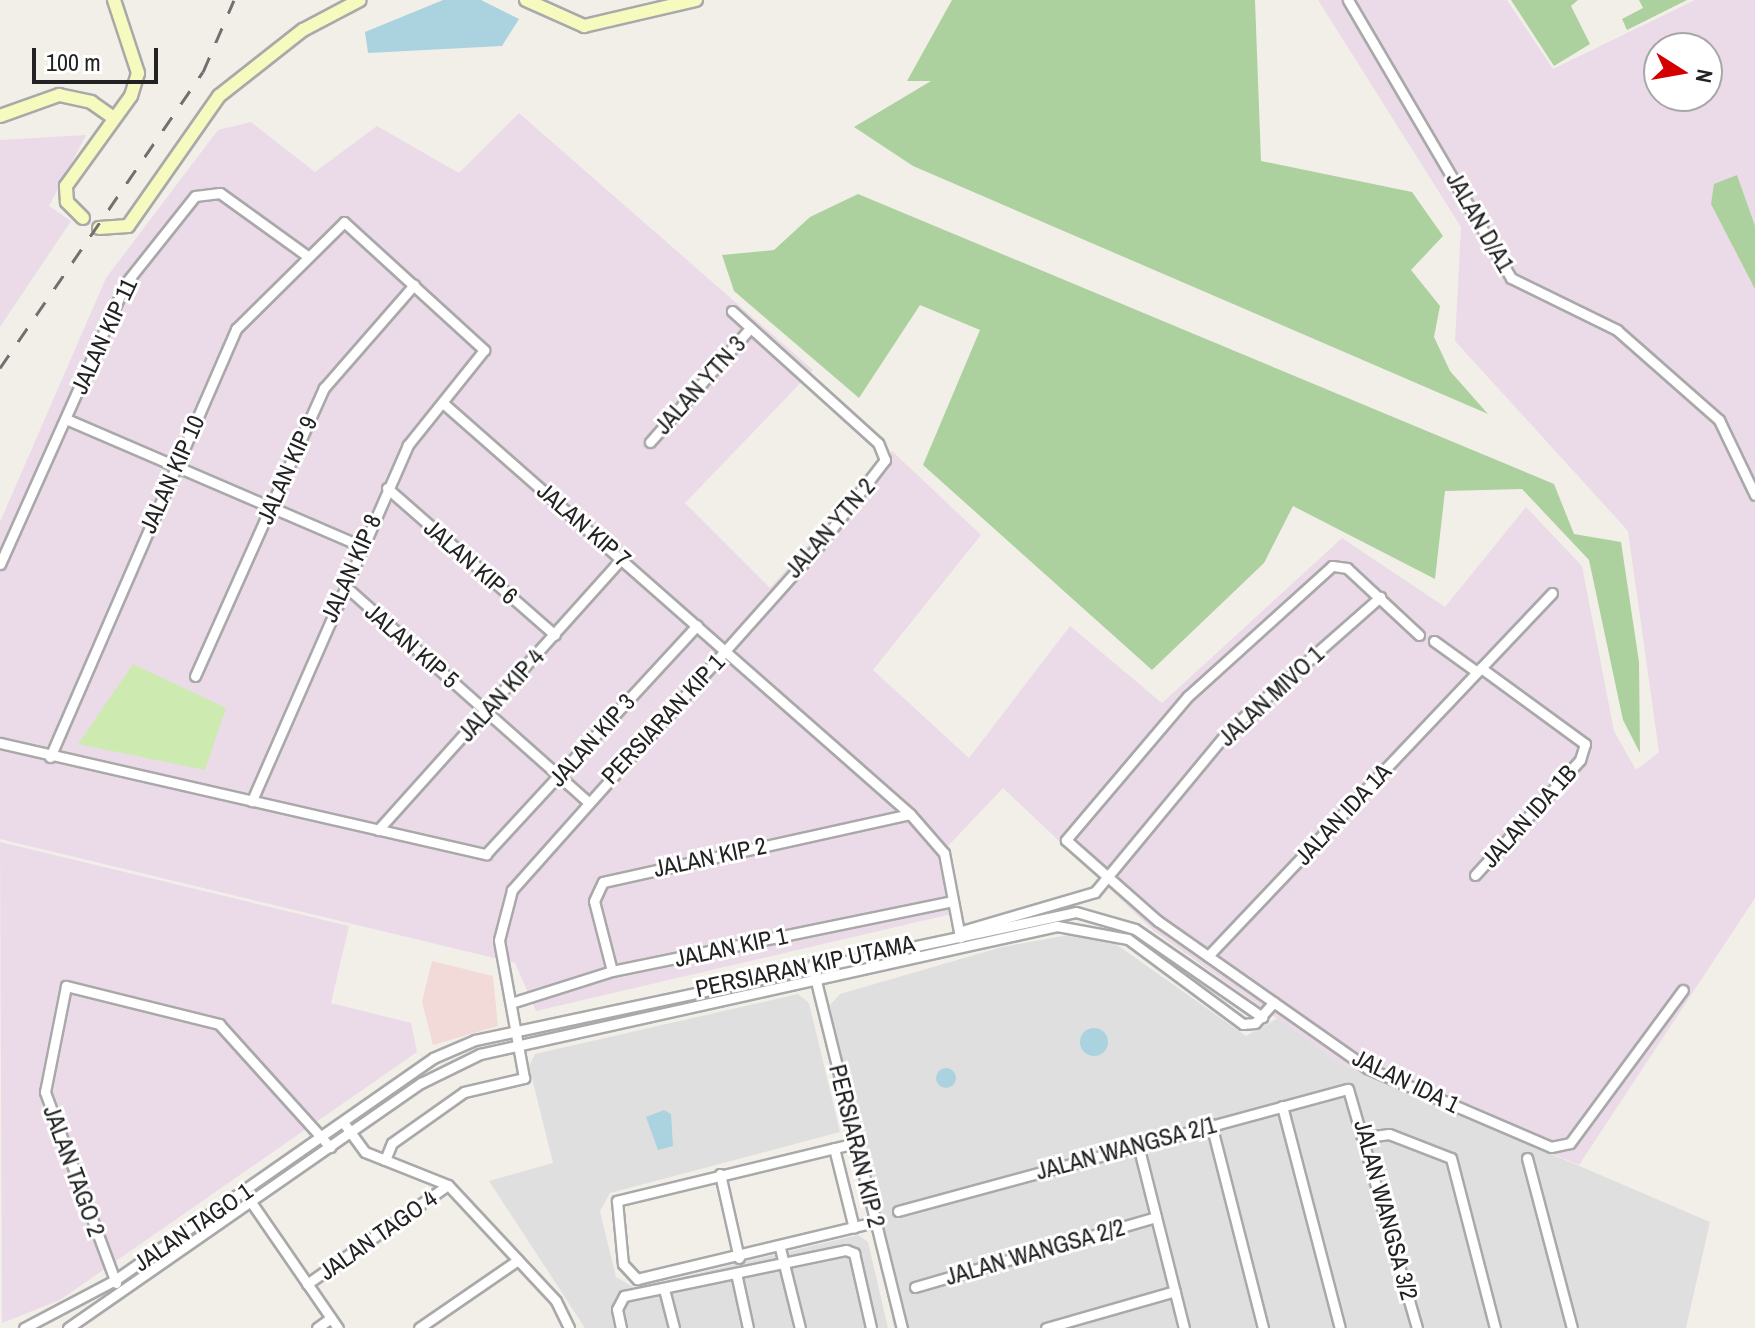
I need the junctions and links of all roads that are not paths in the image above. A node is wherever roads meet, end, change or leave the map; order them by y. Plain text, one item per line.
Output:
1 (114, 0) edge
2 (360, 0) edge
3 (526, 0) edge
4 (696, 0) edge
5 (1348, 0) edge
6 (0, 116) edge
7 (114, 118) junction
8 (83, 218) dead end
9 (99, 228) dead end
10 (306, 255) junction
11 (414, 285) junction
12 (732, 311) dead end
13 (750, 328) junction
14 (443, 403) junction
15 (66, 419) junction
16 (650, 442) dead end
17 (176, 466) junction
18 (387, 488) junction
19 (1755, 495) edge
20 (271, 507) junction
21 (361, 546) junction
22 (622, 558) junction
23 (0, 564) edge
24 (345, 586) junction
25 (1552, 593) dead end
26 (1380, 597) junction
27 (697, 625) junction
28 (555, 635) junction
29 (1419, 635) dead end
30 (1434, 641) dead end
31 (724, 648) junction
32 (1479, 670) junction
33 (195, 676) dead end
34 (487, 712) junction
35 (0, 743) edge
36 (50, 757) junction
37 (559, 777) junction
38 (252, 801) junction
39 (588, 802) junction
40 (910, 814) junction
41 (378, 830) junction
42 (1475, 875) dead end
43 (1109, 876) junction
44 (953, 901) junction
45 (1089, 913) junction
46 (1086, 926) junction
47 (961, 939) junction
48 (1208, 956) junction
49 (812, 965) junction
50 (612, 971) junction
51 (815, 979) junction
52 (1683, 990) dead end
53 (1274, 1002) junction
54 (511, 1003) junction
55 (1262, 1017) junction
56 (516, 1031) junction
57 (519, 1047) junction
58 (1354, 1093) joint
59 (1282, 1106) junction
60 (343, 1122) junction
61 (1211, 1124) junction
62 (351, 1134) junction
63 (321, 1135) junction
64 (1367, 1137) junction
65 (856, 1143) junction
66 (1138, 1145) junction
67 (330, 1147) junction
68 (834, 1148) junction
69 (1527, 1158) dead end
70 (385, 1160) junction
71 (720, 1174) junction
72 (448, 1185) junction
73 (245, 1193) junction
74 (253, 1204) junction
75 (898, 1211) dead end
76 (1156, 1217) junction
77 (875, 1222) junction
78 (854, 1228) junction
79 (795, 1244) junction
80 (780, 1248) junction
81 (739, 1258) junction
82 (518, 1260) junction
83 (800, 1260) junction
84 (784, 1264) junction
85 (736, 1273) junction
86 (115, 1280) junction
87 (307, 1284) junction
88 (915, 1287) dead end
89 (664, 1289) junction
90 (1175, 1291) junction
91 (121, 1293) junction
92 (331, 1318) junction
93 (24, 1328) edge
94 (68, 1328) edge
95 (317, 1328) edge
96 (338, 1328) edge
97 (419, 1328) edge
98 (569, 1328) edge
99 (621, 1328) edge
100 (674, 1328) edge
101 (748, 1328) edge
102 (800, 1328) edge
103 (871, 1328) edge
104 (902, 1328) edge
105 (1046, 1328) edge
106 (1184, 1328) edge
107 (1263, 1328) edge
108 (1340, 1328) edge
109 (1417, 1328) edge
110 (1495, 1328) edge
111 (1572, 1328) edge

1 - 7 street
2 - 9 street
3 - 4 street
5 - 19 street, JALAN D/A1
6 - 7 street
7 - 8 street
10 - 11 street, JALAN KIP 10
10 - 15 street, JALAN KIP 11
10 - 17 street, JALAN KIP 10
11 - 14 street, JALAN KIP 8
11 - 20 street, JALAN KIP 9
12 - 13 street, JALAN YTN 2
13 - 16 street, JALAN YTN 3
13 - 31 street, JALAN YTN 2
14 - 18 street, JALAN KIP 8
14 - 22 street, JALAN KIP 7
15 - 17 street
15 - 23 street, JALAN KIP 11
17 - 20 street
17 - 36 street, JALAN KIP 10
18 - 21 street, JALAN KIP 8
18 - 28 street, JALAN KIP 6
20 - 21 street
20 - 33 street, JALAN KIP 9
21 - 24 street, JALAN KIP 8
22 - 27 street, JALAN KIP 7
22 - 28 street, JALAN KIP 4
24 - 34 street, JALAN KIP 5
24 - 38 street, JALAN KIP 8
25 - 32 street, JALAN IDA 1A
26 - 29 street
26 - 43 street, JALAN MIVO 1
26 - 43 street, JALAN IDA 1
27 - 31 street, JALAN KIP 7
27 - 37 street, JALAN KIP 3
28 - 34 street, JALAN KIP 4
30 - 32 street
31 - 39 street, PERSIARAN KIP 1
31 - 40 street, PERSIARAN KIP 1
32 - 42 street, JALAN IDA 1B
32 - 48 street, JALAN IDA 1A
34 - 37 street, JALAN KIP 5
34 - 41 street, JALAN KIP 4
35 - 36 street
36 - 38 street
37 - 39 street, JALAN KIP 5
37 - 41 street, JALAN KIP 3
38 - 41 street
39 - 54 street, PERSIARAN KIP 1
40 - 44 street, PERSIARAN KIP 1
40 - 50 street, JALAN KIP 2
43 - 47 street, JALAN MIVO 1
43 - 48 street, JALAN IDA 1
44 - 47 street, PERSIARAN KIP 1
44 - 50 street, JALAN KIP 1
45 - 46 street
45 - 47 street, PERSIARAN KIP UTAMA
45 - 55 street, PERSIARAN KIP UTAMA
46 - 47 street, PERSIARAN KIP UTAMA
46 - 55 street, PERSIARAN KIP UTAMA
47 - 49 street, PERSIARAN KIP UTAMA
47 - 51 street, PERSIARAN KIP UTAMA
48 - 53 street, JALAN IDA 1
49 - 51 street, PERSIARAN KIP 2
49 - 56 street, PERSIARAN KIP UTAMA
50 - 54 street, JALAN KIP 1
51 - 57 street, PERSIARAN KIP UTAMA
51 - 65 street, PERSIARAN KIP 2
52 - 53 street, JALAN IDA 1
53 - 55 street
54 - 56 street, PERSIARAN KIP 1
56 - 57 street, PERSIARAN KIP 1
56 - 60 street, PERSIARAN KIP UTAMA
57 - 62 street, PERSIARAN KIP UTAMA
57 - 70 street, PERSIARAN KIP 1
58 - 59 street, JALAN WANGSA 2/1
58 - 64 street, JALAN WANGSA 3/2
59 - 61 street, JALAN WANGSA 2/1
59 - 108 street
60 - 62 street
60 - 63 street, JALAN TAGO 1
61 - 66 street, JALAN WANGSA 2/1
61 - 107 street
62 - 67 street, JALAN TAGO 1
62 - 70 street
63 - 67 street, JALAN TAGO 2
63 - 73 street, JALAN TAGO 1
63 - 86 street, JALAN TAGO 2
64 - 109 street, JALAN WANGSA 3/2
64 - 110 street
65 - 68 street
65 - 77 street, PERSIARAN KIP 2
66 - 75 street, JALAN WANGSA 2/1
66 - 76 street
67 - 74 street, JALAN TAGO 1
68 - 71 street
68 - 78 street
69 - 111 street
70 - 72 street
71 - 81 street
71 - 81 street
72 - 82 street
72 - 87 street, JALAN TAGO 4
73 - 74 street
73 - 86 street, JALAN TAGO 1
74 - 87 street
74 - 91 street, JALAN TAGO 1
76 - 88 street, JALAN WANGSA 2/2
76 - 90 street
77 - 78 street
77 - 104 street, PERSIARAN KIP 2
78 - 79 street
79 - 80 street
79 - 83 street
80 - 81 street
80 - 84 street
82 - 97 street
82 - 98 street
83 - 84 street
83 - 103 street
84 - 85 street
84 - 102 street
85 - 89 street
85 - 101 street
86 - 91 street, JALAN TAGO 2
86 - 93 street, JALAN TAGO 1
87 - 92 street
89 - 99 street
89 - 100 street
90 - 105 street
90 - 106 street
91 - 94 street, JALAN TAGO 1
92 - 95 street
92 - 96 street

